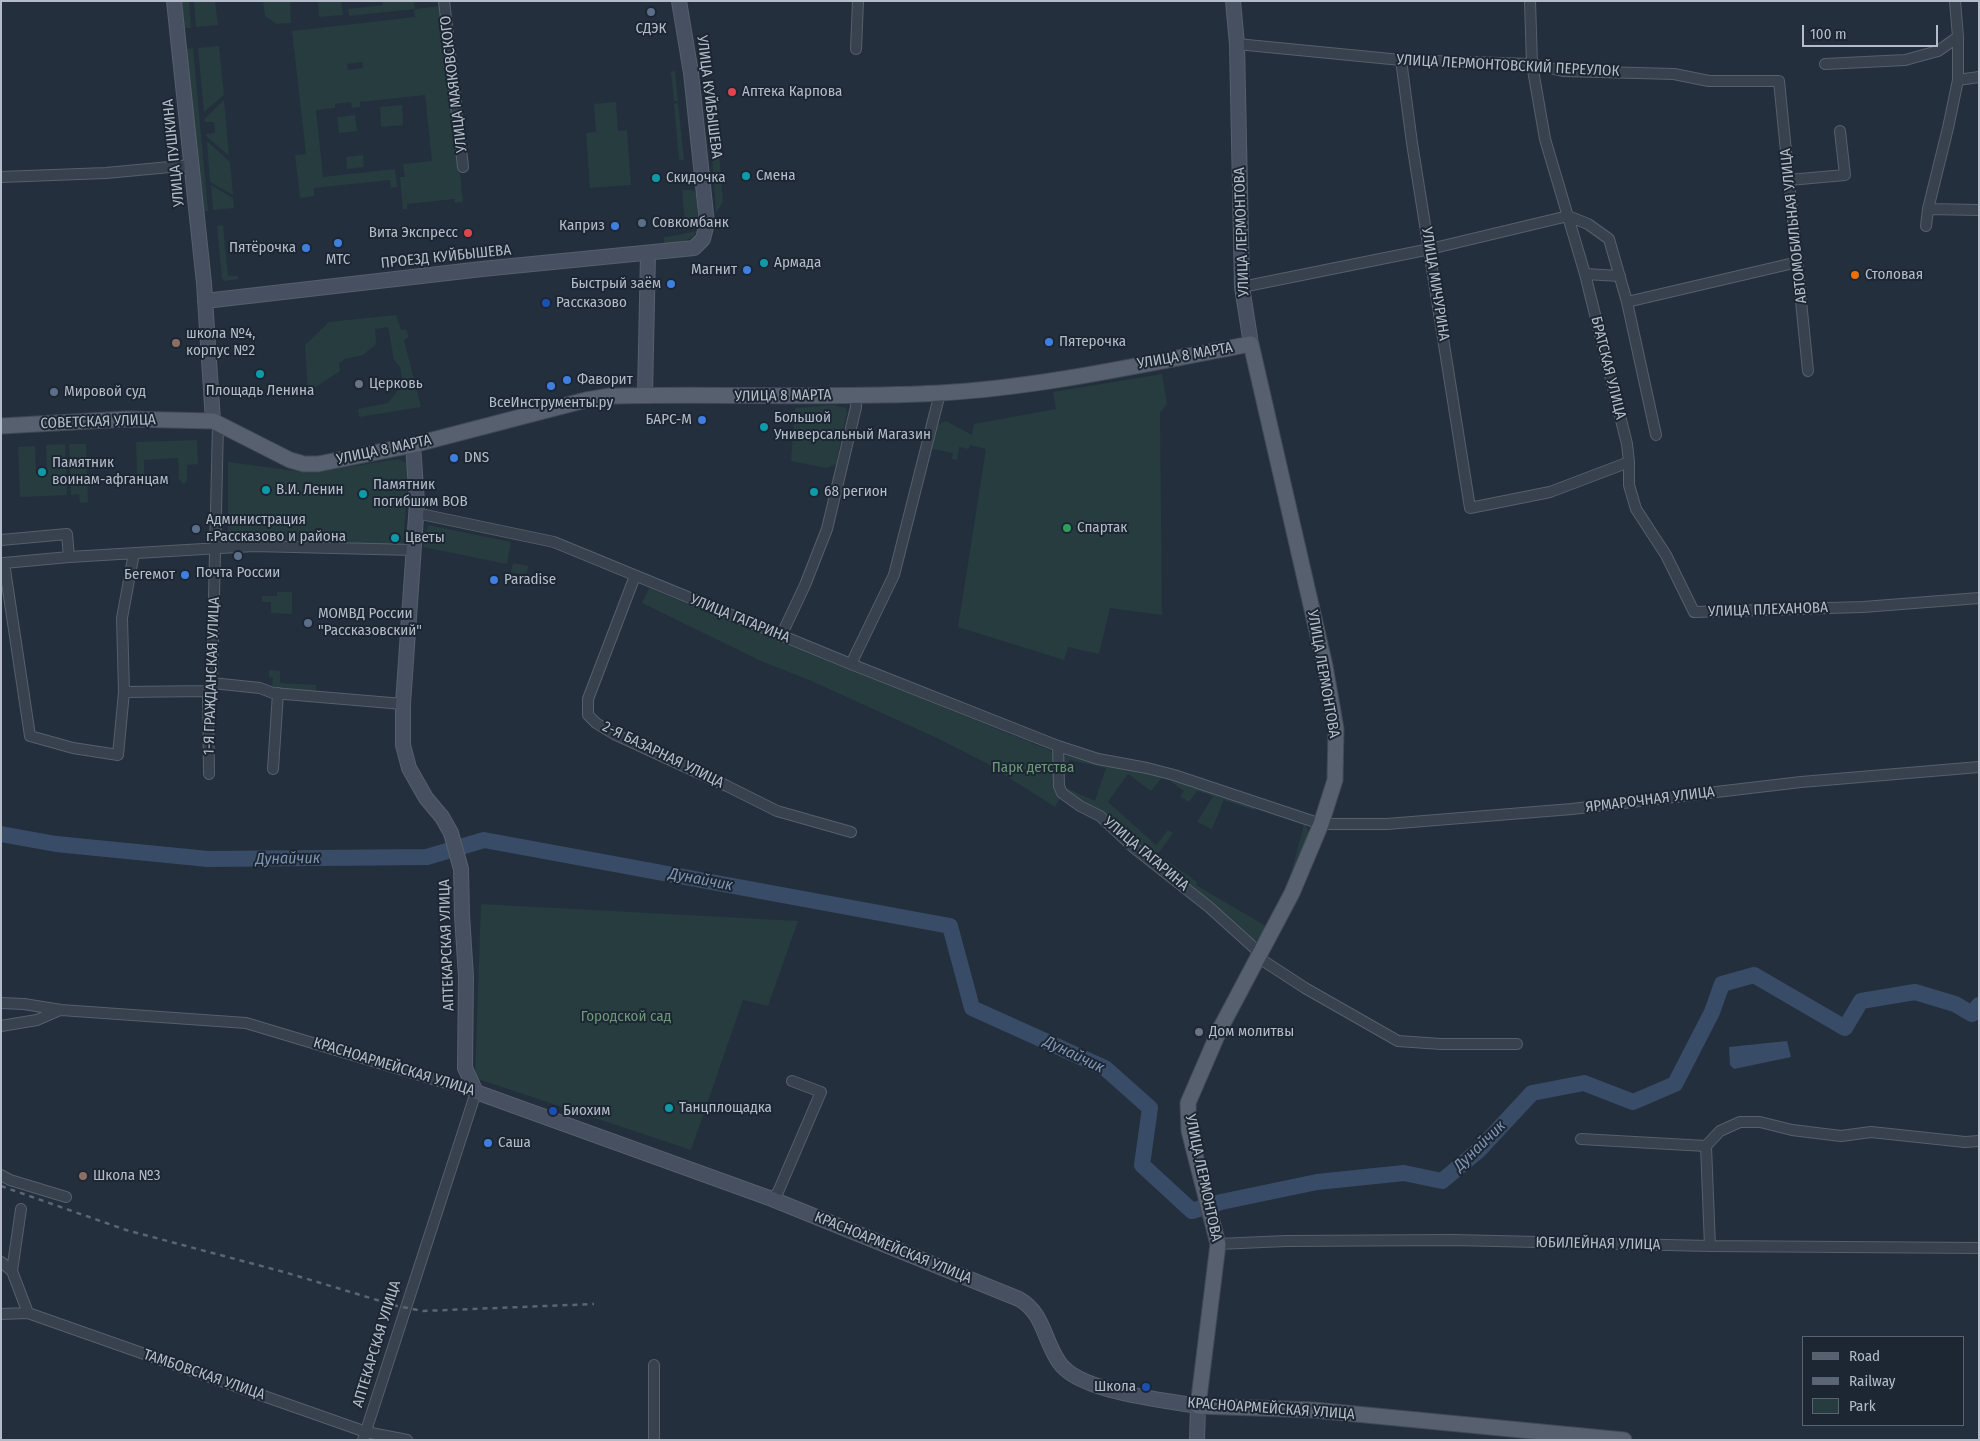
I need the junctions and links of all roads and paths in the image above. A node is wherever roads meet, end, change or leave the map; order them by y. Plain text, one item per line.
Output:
1 (174, 1) edge
2 (444, 1) edge
3 (680, 1) edge
4 (858, 1) edge
5 (1233, 1) edge
6 (1530, 1) edge
7 (1956, 1) edge
8 (1958, 37) junction
9 (1237, 44) junction
10 (856, 49) dead end
11 (1401, 60) junction
12 (1532, 64) junction
13 (1825, 64) dead end
14 (1979, 77) edge
15 (1958, 80) junction
16 (1779, 81) joint
17 (1840, 131) dead end
18 (191, 165) junction
19 (463, 167) dead end
20 (1, 177) edge
21 (1789, 180) junction
22 (1928, 209) junction
23 (1979, 210) edge
24 (1568, 216) junction
25 (1926, 226) dead end
26 (1430, 249) junction
27 (690, 250) joint
28 (648, 254) junction
29 (1798, 262) junction
30 (1585, 274) junction
31 (1620, 276) junction
32 (1242, 287) junction
33 (205, 301) junction
34 (1627, 302) junction
35 (1251, 344) junction
36 (1808, 371) dead end
37 (940, 393) junction
38 (856, 394) junction
39 (645, 395) junction
40 (160, 420) dead end
41 (195, 420) junction
42 (215, 422) junction
43 (1, 426) edge
44 (1656, 435) dead end
45 (413, 445) junction
46 (1629, 462) junction
47 (416, 513) junction
48 (1, 540) edge
49 (216, 547) junction
50 (414, 550) junction
51 (134, 553) junction
52 (69, 557) junction
53 (635, 576) junction
54 (1979, 598) edge
55 (782, 636) junction
56 (851, 664) junction
57 (210, 687) junction
58 (124, 692) junction
59 (278, 693) junction
60 (403, 704) junction
61 (1058, 746) junction
62 (1979, 767) edge
63 (273, 769) dead end
64 (209, 774) dead end
65 (1321, 824) junction
66 (851, 832) dead end
67 (1260, 956) junction
68 (1, 1003) edge
69 (61, 1010) junction
70 (1, 1026) edge
71 (1517, 1044) dead end
72 (792, 1081) dead end
73 (476, 1092) junction
74 (1580, 1139) dead end
75 (1979, 1141) edge
76 (1706, 1146) junction
77 (1, 1174) edge
78 (66, 1197) dead end
79 (772, 1199) junction
80 (21, 1209) dead end
81 (1218, 1244) junction
82 (1710, 1246) junction
83 (1979, 1248) edge
84 (1, 1262) edge
85 (12, 1271) junction
86 (28, 1313) junction
87 (1, 1314) edge
88 (654, 1365) dead end
89 (1198, 1406) junction
90 (365, 1436) edge
91 (407, 1440) edge
92 (654, 1440) edge
93 (1197, 1440) edge
94 (1624, 1440) edge

1 - 18 street, УЛИЦА ПУШКИНА
2 - 19 street, УЛИЦА МАЯКОВСКОГО
3 - 27 street, УЛИЦА КУЙБЫШЕВА
4 - 10 street
5 - 9 street, УЛИЦА ЛЕРМОНТОВА
6 - 12 street, БРАТСКАЯ УЛИЦА
7 - 8 street
8 - 13 street
8 - 15 street
9 - 11 street, УЛИЦА ЛЕРМОНТОВСКИЙ ПЕРЕУЛОК
9 - 32 street, УЛИЦА ЛЕРМОНТОВА
11 - 12 street, УЛИЦА ЛЕРМОНТОВСКИЙ ПЕРЕУЛОК
11 - 26 street, УЛИЦА МИЧУРИНА
12 - 16 street, УЛИЦА ЛЕРМОНТОВСКИЙ ПЕРЕУЛОК
12 - 24 street, БРАТСКАЯ УЛИЦА
14 - 15 street
15 - 22 street
16 - 21 street, АВТОМОБИЛЬНАЯ УЛИЦА
17 - 21 street
18 - 20 street
18 - 33 street, УЛИЦА ПУШКИНА
21 - 29 street, АВТОМОБИЛЬНАЯ УЛИЦА
22 - 23 street
22 - 25 street
24 - 26 street
24 - 30 street, БРАТСКАЯ УЛИЦА
24 - 31 street, БРАТСКАЯ УЛИЦА
26 - 32 street
26 - 46 street, УЛИЦА МИЧУРИНА
27 - 28 street, ПРОЕЗД КУЙБЫШЕВА
28 - 33 street, ПРОЕЗД КУЙБЫШЕВА
28 - 39 street
29 - 34 street
29 - 36 street, АВТОМОБИЛЬНАЯ УЛИЦА
30 - 31 street
30 - 46 street, БРАТСКАЯ УЛИЦА
31 - 34 street, БРАТСКАЯ УЛИЦА
32 - 35 street, УЛИЦА ЛЕРМОНТОВА
33 - 42 street
34 - 44 street, БРАТСКАЯ УЛИЦА
35 - 37 main road, УЛИЦА 8 МАРТА
35 - 65 main road, УЛИЦА ЛЕРМОНТОВА
37 - 38 main road, УЛИЦА 8 МАРТА
37 - 56 street
38 - 39 main road, УЛИЦА 8 МАРТА
38 - 55 street
39 - 45 main road, УЛИЦА 8 МАРТА
40 - 41 main road, СОВЕТСКАЯ УЛИЦА
41 - 42 main road, СОВЕТСКАЯ УЛИЦА
41 - 43 main road, СОВЕТСКАЯ УЛИЦА
42 - 45 main road, УЛИЦА 8 МАРТА
42 - 49 street, 1-Я ГРАЖДАНСКАЯ УЛИЦА
45 - 47 street, АПТЕКАРСКАЯ УЛИЦА
46 - 54 street, УЛИЦА ПЛЕХАНОВА
47 - 50 street, АПТЕКАРСКАЯ УЛИЦА
47 - 53 street, УЛИЦА ГАГАРИНА
48 - 52 street
49 - 50 street
49 - 51 street
49 - 57 street, 1-Я ГРАЖДАНСКАЯ УЛИЦА
50 - 60 street, АПТЕКАРСКАЯ УЛИЦА
51 - 52 street
51 - 58 street
52 - 58 street
53 - 55 street, УЛИЦА ГАГАРИНА
53 - 66 street, 2-Я БАЗАРНАЯ УЛИЦА
55 - 56 street, УЛИЦА ГАГАРИНА
56 - 61 street, УЛИЦА ГАГАРИНА
57 - 58 street
57 - 59 street
57 - 64 street, 1-Я ГРАЖДАНСКАЯ УЛИЦА
59 - 60 street
59 - 63 street
60 - 73 street, АПТЕКАРСКАЯ УЛИЦА
61 - 65 street, УЛИЦА ГАГАРИНА
61 - 67 street, УЛИЦА ГАГАРИНА
62 - 65 street, ЯРМАРОЧНАЯ УЛИЦА
65 - 67 main road, УЛИЦА ЛЕРМОНТОВА
67 - 71 street, УЛИЦА ГАГАРИНА
67 - 81 main road, УЛИЦА ЛЕРМОНТОВА
68 - 69 street, КРАСНОАРМЕЙСКАЯ УЛИЦА
69 - 70 street
69 - 73 street, КРАСНОАРМЕЙСКАЯ УЛИЦА
72 - 79 street
73 - 79 street, КРАСНОАРМЕЙСКАЯ УЛИЦА
73 - 90 street, АПТЕКАРСКАЯ УЛИЦА
74 - 76 street
75 - 76 street
76 - 82 street
77 - 78 street
79 - 89 street, КРАСНОАРМЕЙСКАЯ УЛИЦА
80 - 85 street
81 - 82 street, ЮБИЛЕЙНАЯ УЛИЦА
81 - 89 main road, УЛИЦА ЛЕРМОНТОВА
82 - 83 street, ЮБИЛЕЙНАЯ УЛИЦА
84 - 85 street
85 - 86 street
86 - 87 street, ТАМБОВСКАЯ УЛИЦА
86 - 90 street, ТАМБОВСКАЯ УЛИЦА
88 - 92 street
89 - 93 street
89 - 94 main road, КРАСНОАРМЕЙСКАЯ УЛИЦА
90 - 91 street, ТАМБОВСКАЯ УЛИЦА

